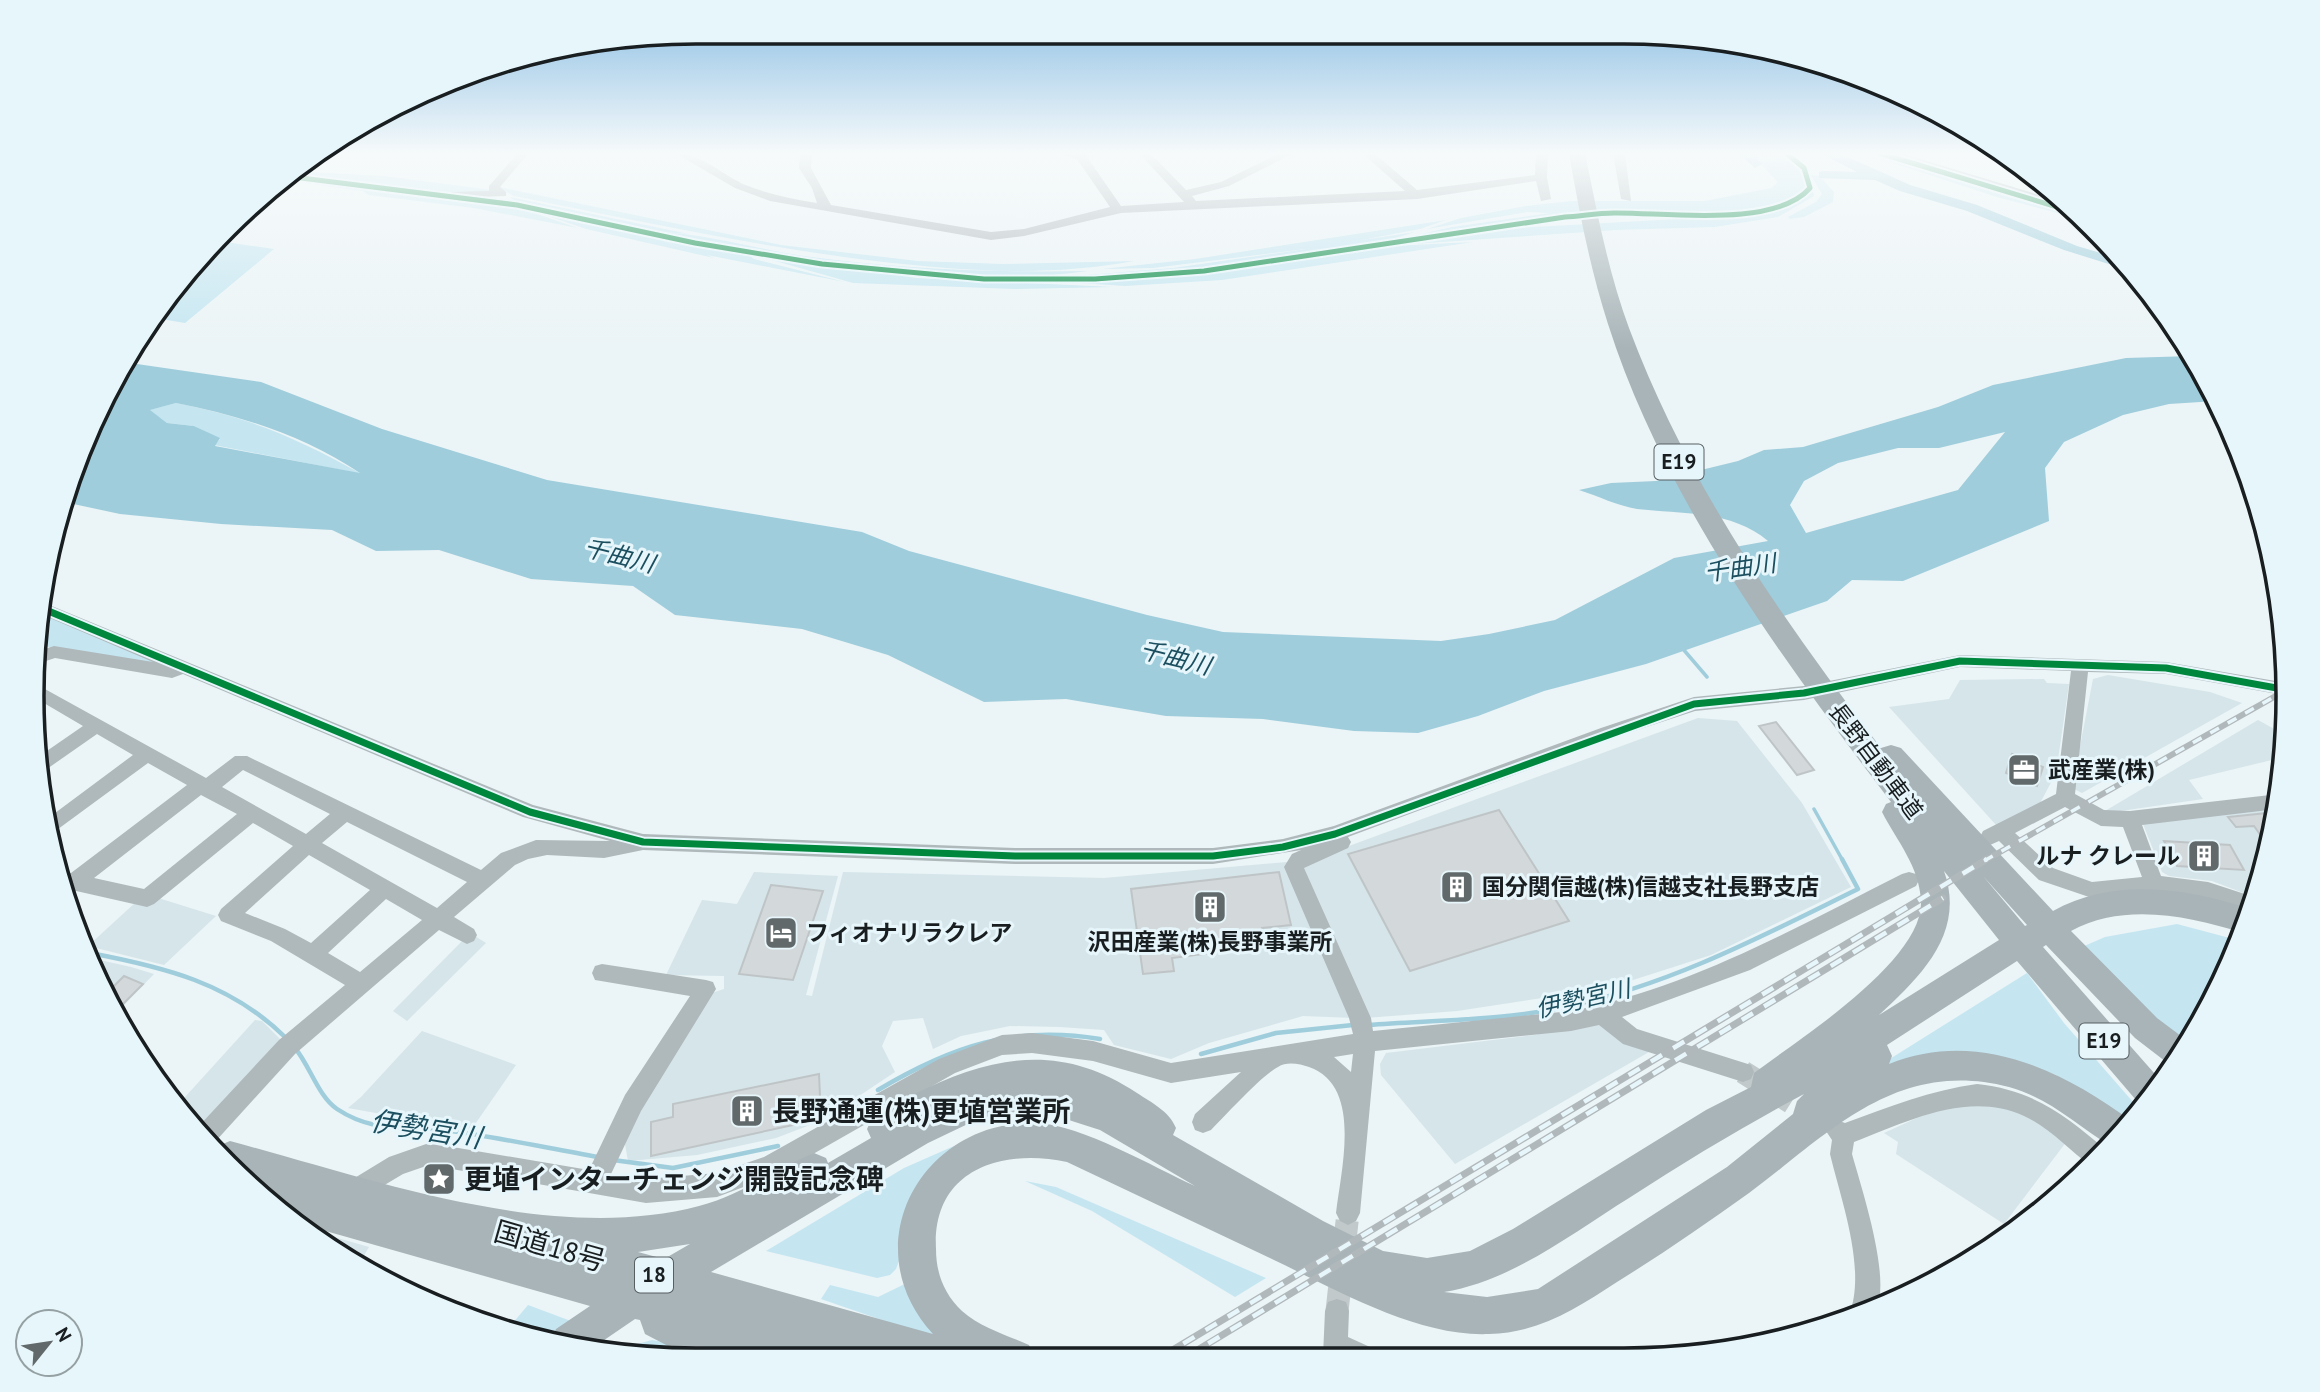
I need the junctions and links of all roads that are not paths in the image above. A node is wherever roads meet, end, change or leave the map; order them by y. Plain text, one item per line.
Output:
1 (885, 218) edge
2 (1081, 218) edge
3 (1593, 218) edge
4 (1596, 218) edge
5 (1737, 562) joint
6 (49, 611) edge
7 (45, 655) edge
8 (2080, 665) junction
9 (185, 667) junction
10 (2276, 688) edge
11 (44, 696) edge
12 (1834, 701) junction
13 (95, 726) junction
14 (146, 755) junction
15 (47, 761) edge
16 (203, 787) junction
17 (2065, 799) junction
18 (2267, 802) edge
19 (346, 811) junction
20 (250, 814) junction
21 (2130, 819) junction
22 (1380, 820) junction
23 (56, 823) edge
24 (643, 842) junction
25 (306, 846) junction
26 (70, 879) edge
27 (482, 880) junction
28 (1909, 880) dead end
29 (71, 882) edge
30 (2154, 884) junction
31 (384, 889) junction
32 (2243, 902) edge
33 (2009, 906) junction
34 (2237, 918) edge
35 (440, 919) junction
36 (2234, 928) edge
37 (467, 935) dead end
38 (311, 956) junction
39 (602, 974) dead end
40 (2071, 977) junction
41 (363, 984) junction
42 (1602, 1015) junction
43 (1363, 1030) junction
44 (2172, 1049) edge
45 (1297, 1053) junction
46 (1273, 1057) junction
47 (1743, 1072) tunnel mouth
48 (2156, 1072) edge
49 (2146, 1086) edge
50 (2142, 1091) edge
51 (1203, 1122) dead end
52 (1718, 1122) junction
53 (1357, 1127) junction
54 (2112, 1128) edge
55 (210, 1130) edge
56 (1778, 1147) junction
57 (2091, 1151) edge
58 (238, 1160) edge
59 (603, 1167) junction
60 (356, 1190) junction
61 (286, 1202) edge
62 (1348, 1213) tunnel mouth
63 (788, 1216) junction
64 (466, 1222) junction
65 (1310, 1234) junction
66 (1339, 1273) junction
67 (542, 1274) junction
68 (1868, 1301) edge
69 (1338, 1311) tunnel mouth
70 (585, 1339) edge
71 (709, 1348) edge
72 (806, 1348) edge
73 (915, 1348) edge
74 (992, 1348) edge
75 (1336, 1348) edge

1 - 2 street
3 - 5 highway, 長野自動車道 / E19
4 - 12 highway, 長野自動車道 / E19
5 - 12 highway
6 - 9 street
7 - 9 street
8 - 10 street
8 - 17 street
8 - 22 street
9 - 24 street
11 - 13 street
12 - 33 highway, 長野自動車道 / E19
12 - 33 highway, 長野自動車道 / E19
12 - 52 highway
13 - 14 street
13 - 15 street
14 - 16 street
14 - 23 street
16 - 19 street
16 - 20 street
16 - 26 street
17 - 21 street
17 - 30 street
18 - 21 street
19 - 25 street
19 - 27 street
20 - 25 street
20 - 29 street
21 - 30 street
22 - 24 street
22 - 43 street
24 - 27 street
25 - 31 street
25 - 38 street
27 - 35 street
28 - 42 street
30 - 32 street
31 - 35 street
31 - 38 street
33 - 40 highway, 長野自動車道 / E19
34 - 52 highway
35 - 37 street
35 - 41 street
36 - 56 highway
38 - 41 street
39 - 59 street
40 - 44 highway
40 - 48 highway, 長野自動車道 / E19
40 - 49 highway, 長野自動車道 / E19
40 - 50 highway
41 - 55 street
42 - 43 street
42 - 47 street
43 - 45 street
43 - 53 street
45 - 46 street
45 - 53 street
46 - 51 street
46 - 59 street
52 - 65 highway
53 - 62 street
54 - 56 highway
56 - 66 highway
57 - 68 street
58 - 60 highway, 国道18号 / 18
59 - 60 street
60 - 64 highway, 国道18号 / 18
61 - 67 highway, 国道18号 / 18
63 - 65 highway
63 - 66 highway
63 - 70 highway
64 - 65 highway
64 - 73 highway, 国道18号 / 18
66 - 74 highway
67 - 71 highway
67 - 72 highway, 国道18号 / 18
69 - 75 street

